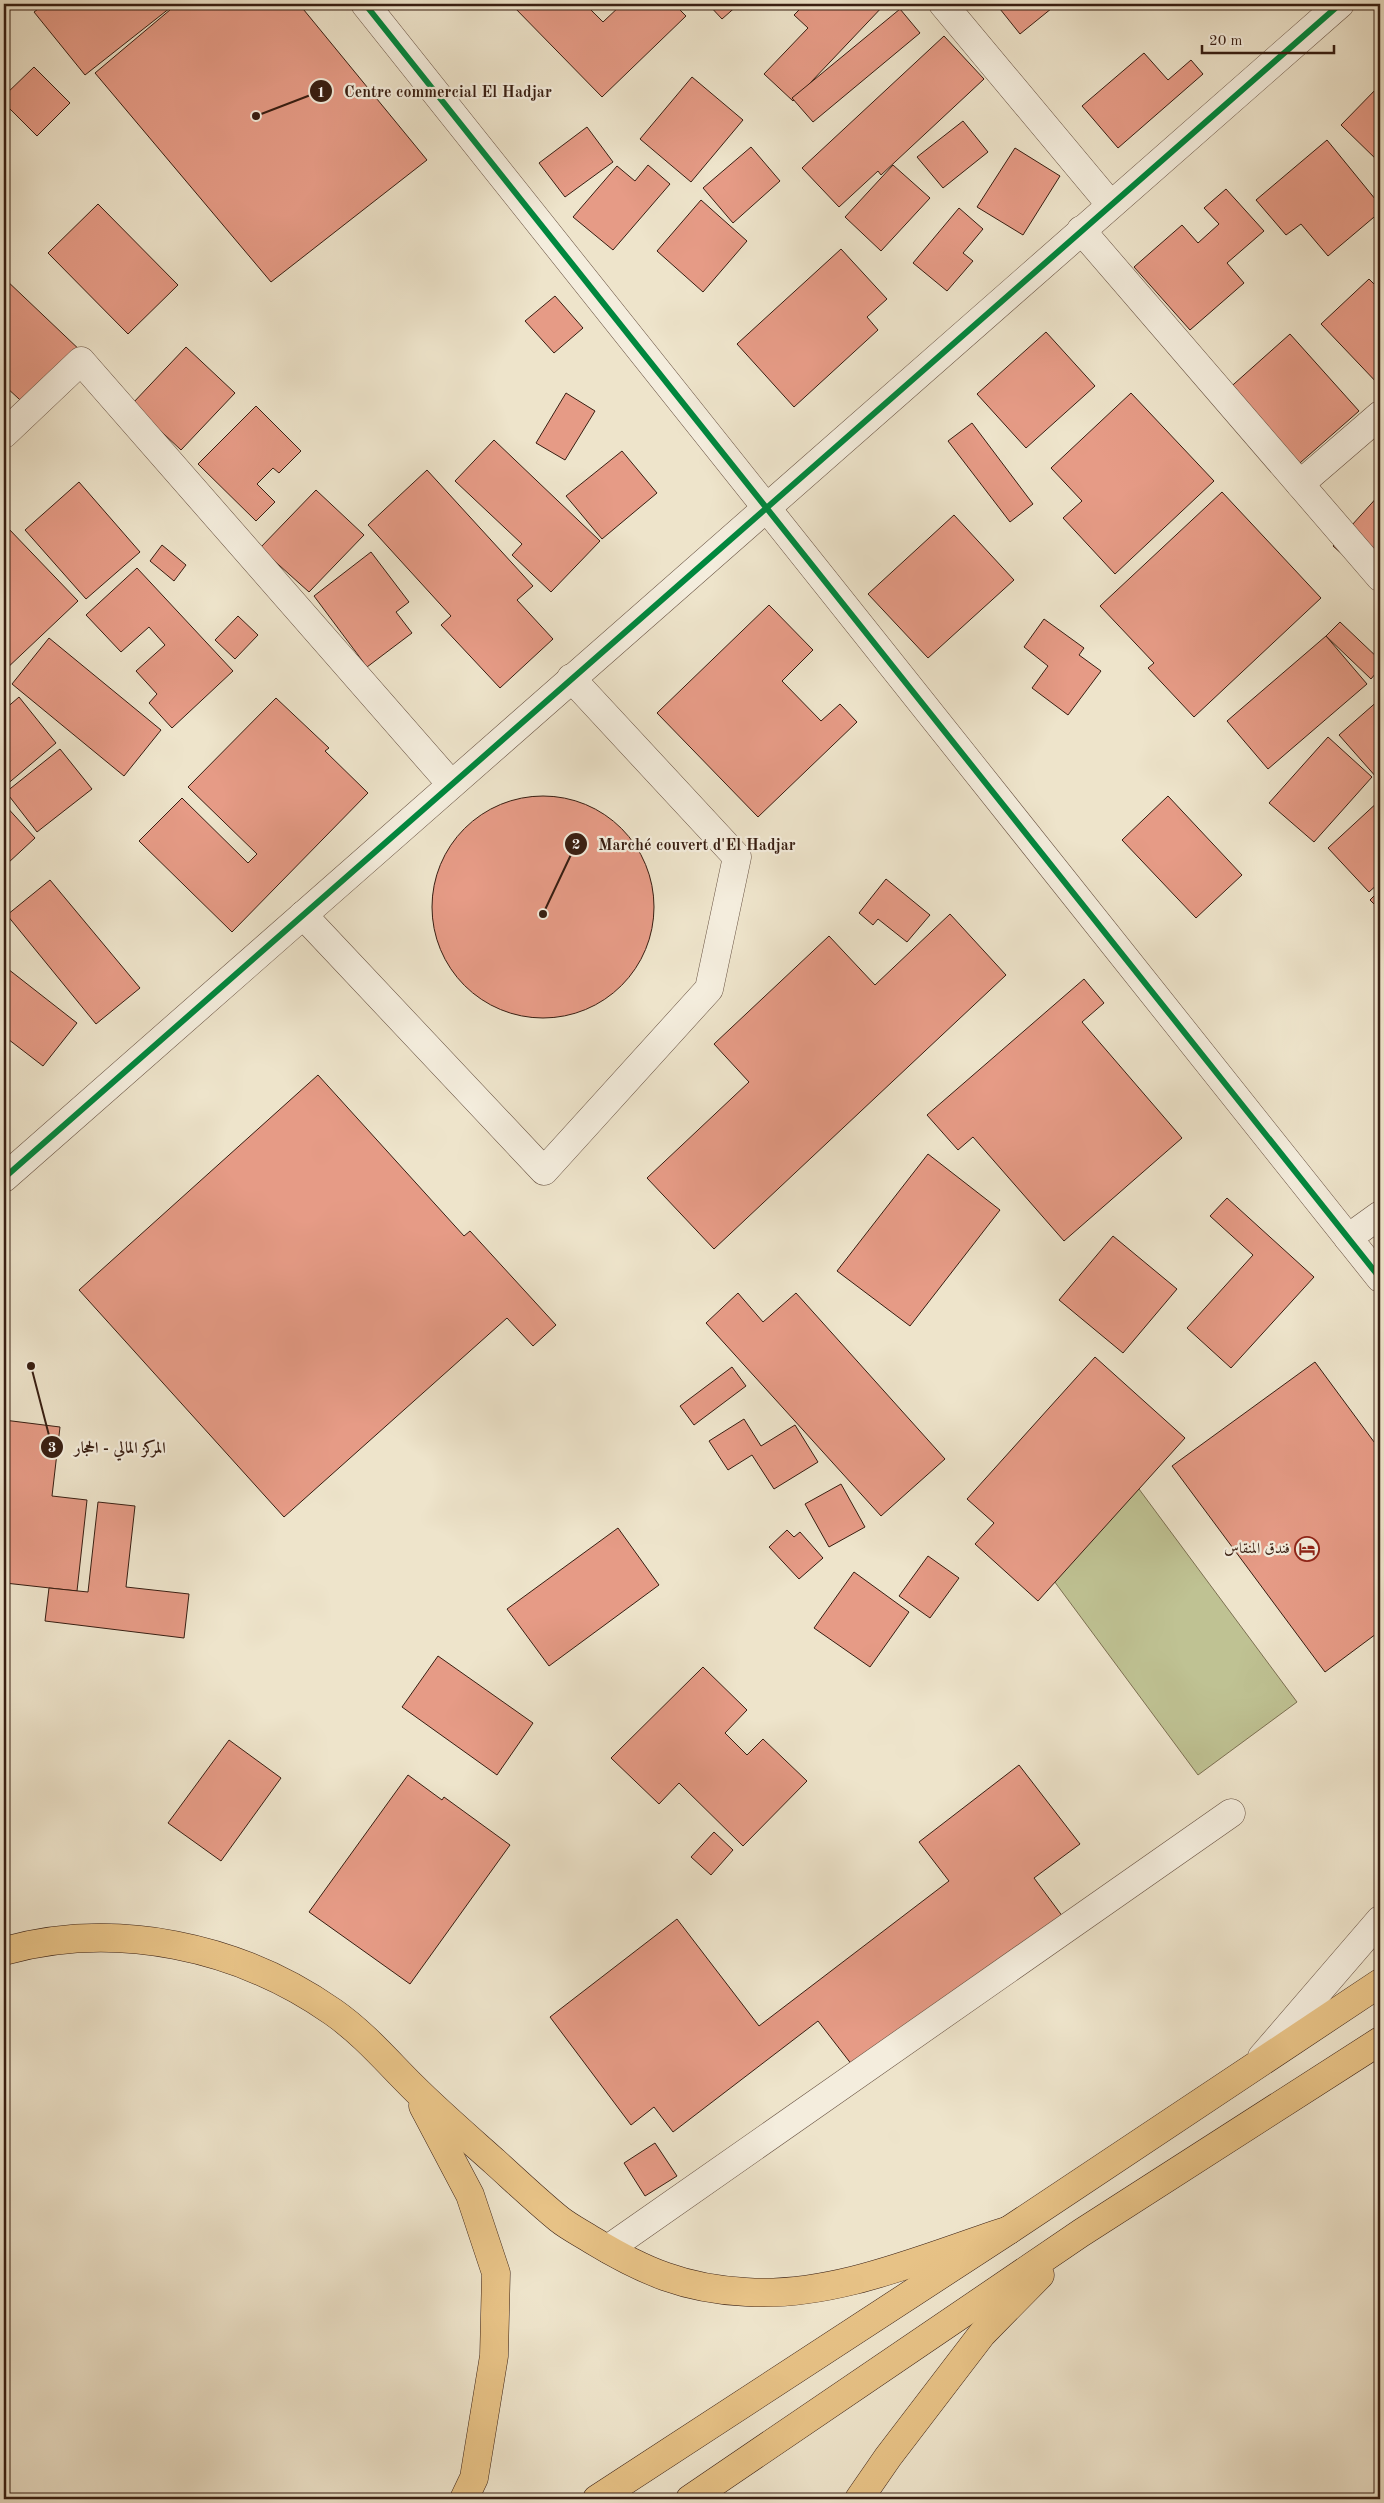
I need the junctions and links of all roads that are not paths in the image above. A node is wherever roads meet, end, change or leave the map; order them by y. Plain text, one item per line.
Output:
1 (365, 4) edge
2 (943, 4) edge
3 (1340, 4) edge
4 (1110, 204) junction
5 (1082, 230) junction
6 (1380, 415) edge
7 (4, 434) edge
8 (1300, 484) junction
9 (765, 507) junction
10 (1380, 577) edge
11 (571, 678) junction
12 (451, 784) junction
13 (303, 915) junction
14 (4, 1178) edge
15 (1380, 1215) edge
16 (1348, 1238) junction
17 (1380, 1278) edge
18 (1231, 1814) dead end
19 (1380, 1920) edge
20 (4, 1951) edge
21 (1380, 1983) edge
22 (1380, 2041) edge
23 (1253, 2069) junction
24 (412, 2087) junction
25 (1009, 2230) junction
26 (1081, 2233) junction
27 (608, 2250) junction
28 (464, 2499) edge
29 (597, 2499) edge
30 (690, 2499) edge
31 (859, 2499) edge

1 - 9 street
2 - 4 street
3 - 4 street
4 - 5 street
5 - 8 street
5 - 9 street
6 - 8 street
7 - 12 street
8 - 10 street
9 - 11 street
9 - 16 street
11 - 12 street
11 - 13 street
12 - 13 street
13 - 14 street
15 - 16 street
16 - 17 street
18 - 27 street
19 - 23 street
20 - 24 highway
21 - 23 highway
22 - 26 highway
23 - 25 highway
24 - 27 highway
24 - 28 highway
25 - 27 highway
25 - 29 highway
26 - 30 highway
26 - 31 highway

